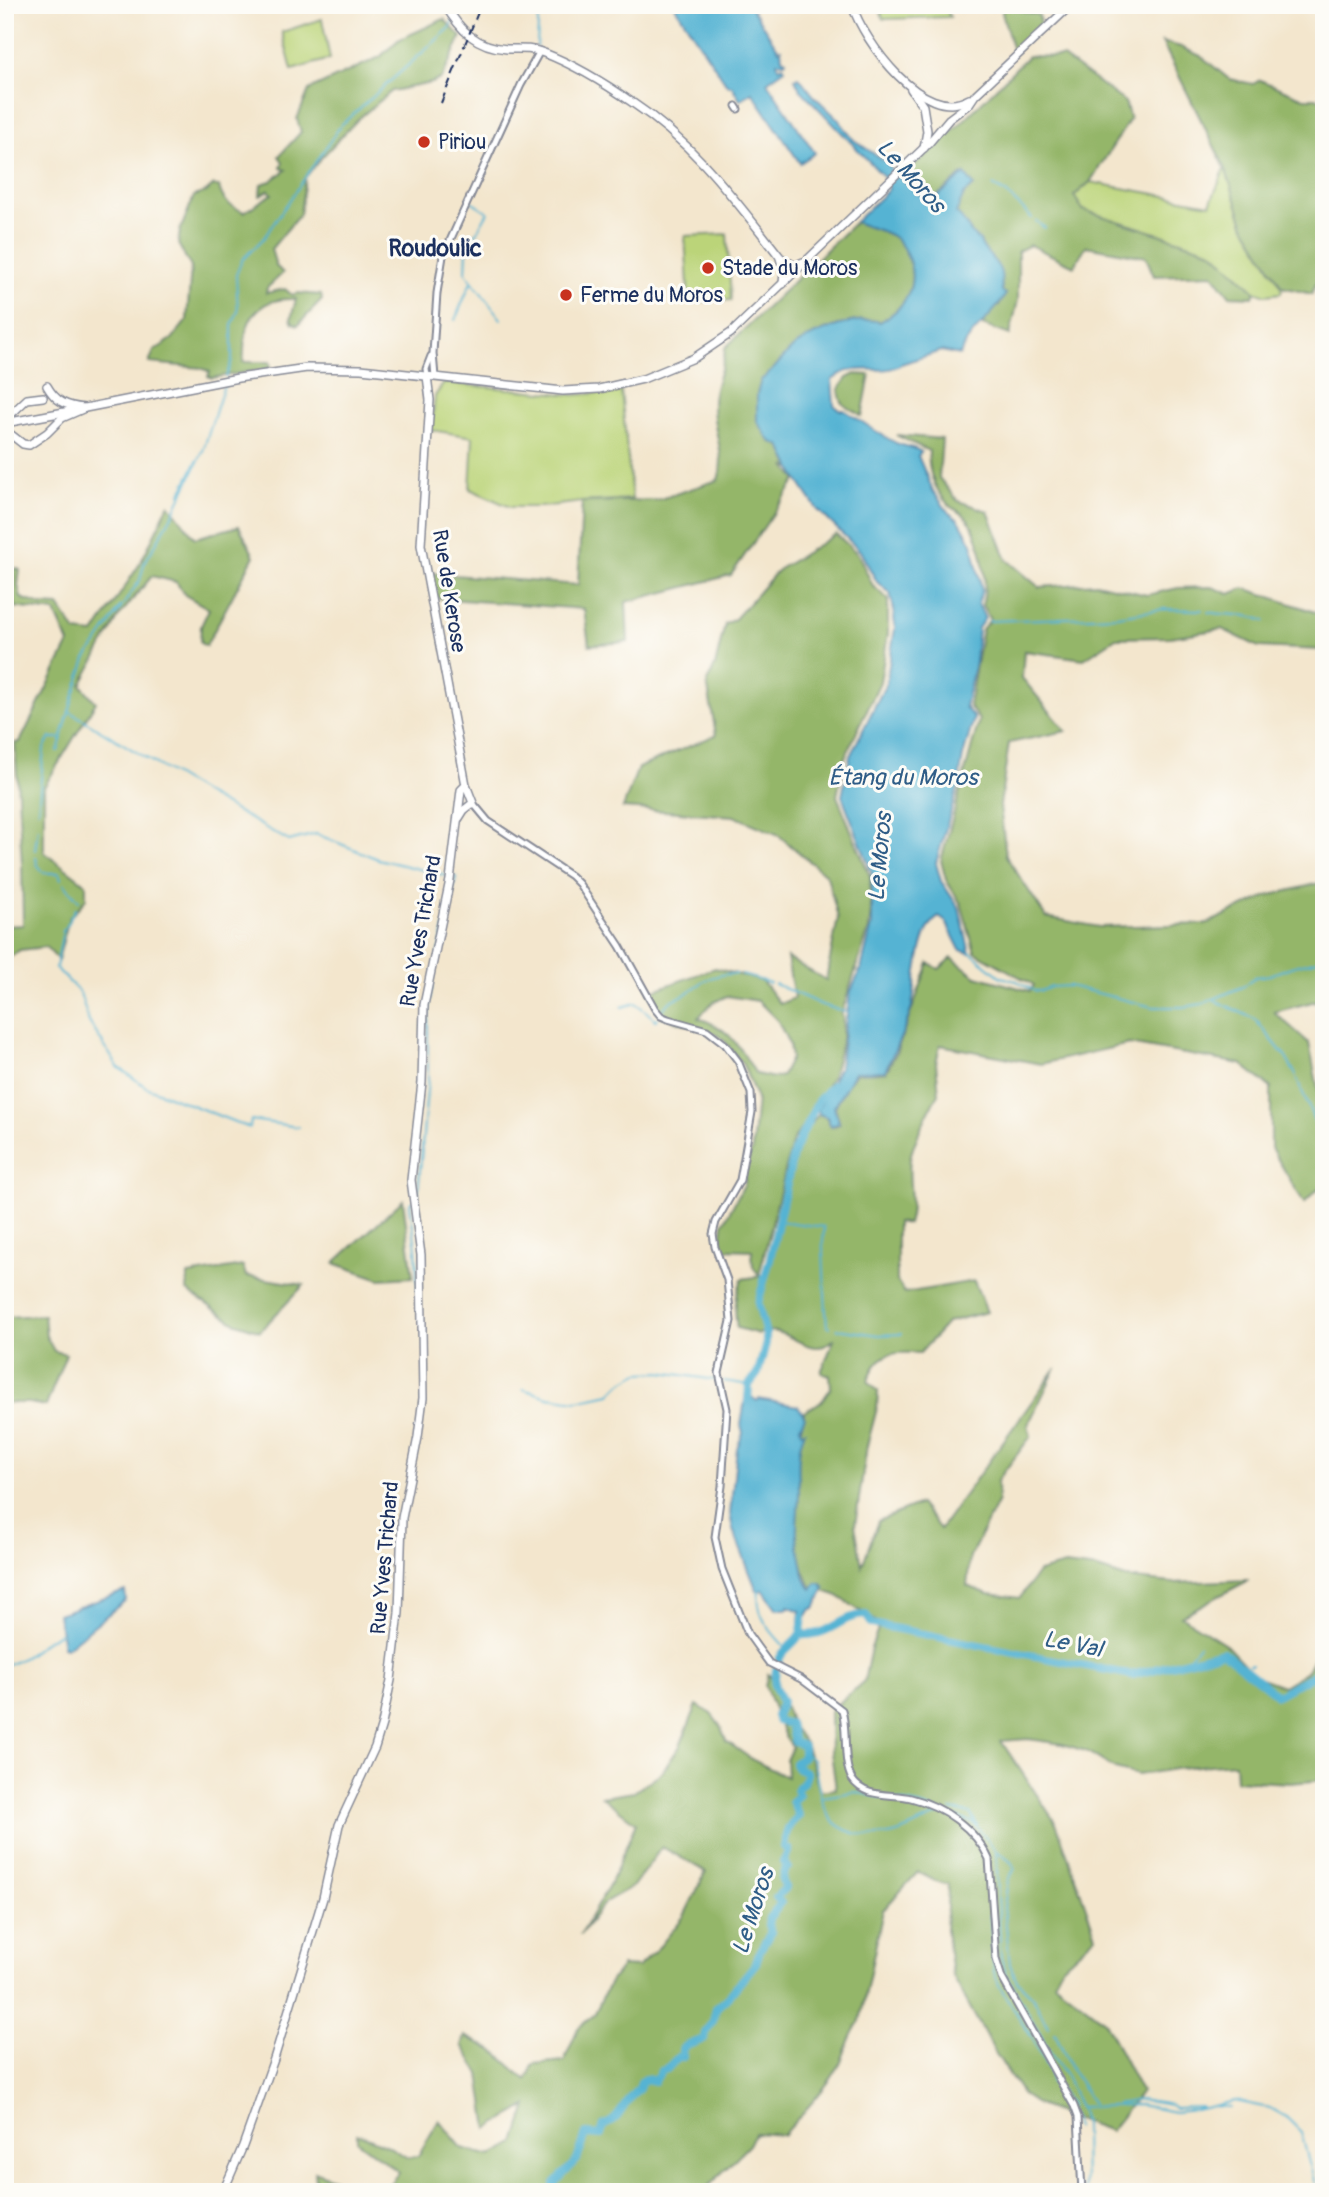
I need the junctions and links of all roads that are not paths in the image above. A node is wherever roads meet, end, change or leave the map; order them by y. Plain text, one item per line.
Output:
1 (445, 5) edge
2 (852, 5) edge
3 (1071, 5) edge
4 (540, 51) junction
5 (906, 82) junction
6 (975, 95) junction
7 (941, 103) junction
8 (924, 116) junction
9 (949, 118) junction
10 (942, 128) junction
11 (923, 148) junction
12 (815, 254) junction
13 (786, 265) junction
14 (793, 275) junction
15 (783, 285) junction
16 (431, 377) junction
17 (47, 386) dead end
18 (43, 397) dead end
19 (85, 408) junction
20 (5, 421) edge
21 (5, 430) edge
22 (31, 433) dead end
23 (43, 436) junction
24 (466, 785) junction
25 (472, 802) junction
26 (459, 806) junction
27 (458, 821) junction
28 (223, 2192) edge
29 (1082, 2192) edge

1 - 4 main road
2 - 5 main road
3 - 6 main road
4 - 13 main road
4 - 16 street, Rue de Kerose
5 - 7 main road
5 - 8 main road
6 - 7 main road
6 - 9 main road
7 - 8 main road
7 - 9 main road
8 - 10 main road
8 - 11 main road
9 - 10 main road
10 - 11 main road
11 - 12 main road
12 - 13 main road
12 - 14 main road
13 - 14 main road
13 - 15 main road
14 - 15 main road
15 - 16 main road
16 - 19 main road
16 - 24 main road, Rue de Kerose
17 - 19 main road
18 - 20 main road
19 - 20 main road
19 - 23 main road
21 - 23 main road
22 - 23 main road
24 - 25 main road, Rue de Kerose
24 - 26 main road
25 - 26 main road
25 - 27 main road
25 - 29 street
26 - 27 main road, Rue Yves Trichard
27 - 28 main road, Rue Yves Trichard

